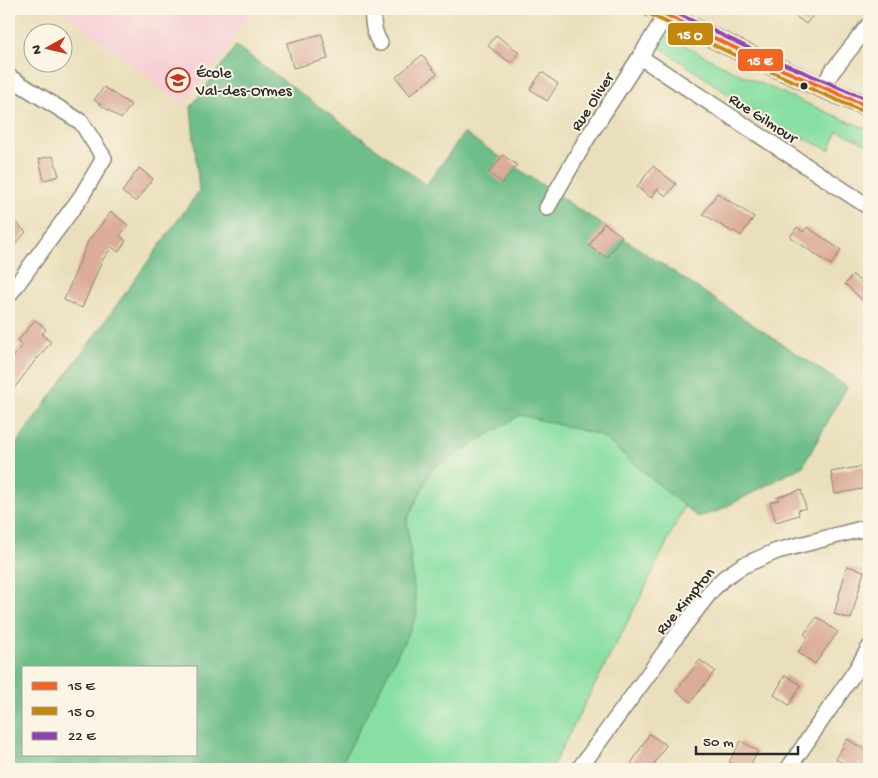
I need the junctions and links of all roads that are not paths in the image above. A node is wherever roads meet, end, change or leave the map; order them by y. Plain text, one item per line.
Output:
1 (372, 9) edge
2 (660, 12) edge
3 (869, 26) edge
4 (380, 43) dead end
5 (640, 58) junction
6 (9, 77) edge
7 (823, 88) junction
8 (869, 107) edge
9 (869, 207) edge
10 (547, 208) dead end
11 (9, 295) edge
12 (869, 527) edge
13 (869, 648) edge
14 (579, 769) edge
15 (788, 769) edge

1 - 4 street
2 - 5 street, Rue Oliver
2 - 7 main road
3 - 7 street
5 - 9 street, Rue Gilmour
5 - 10 street, Rue Oliver
6 - 11 street
7 - 8 main road
12 - 14 street, Rue Kimpton
13 - 15 street

